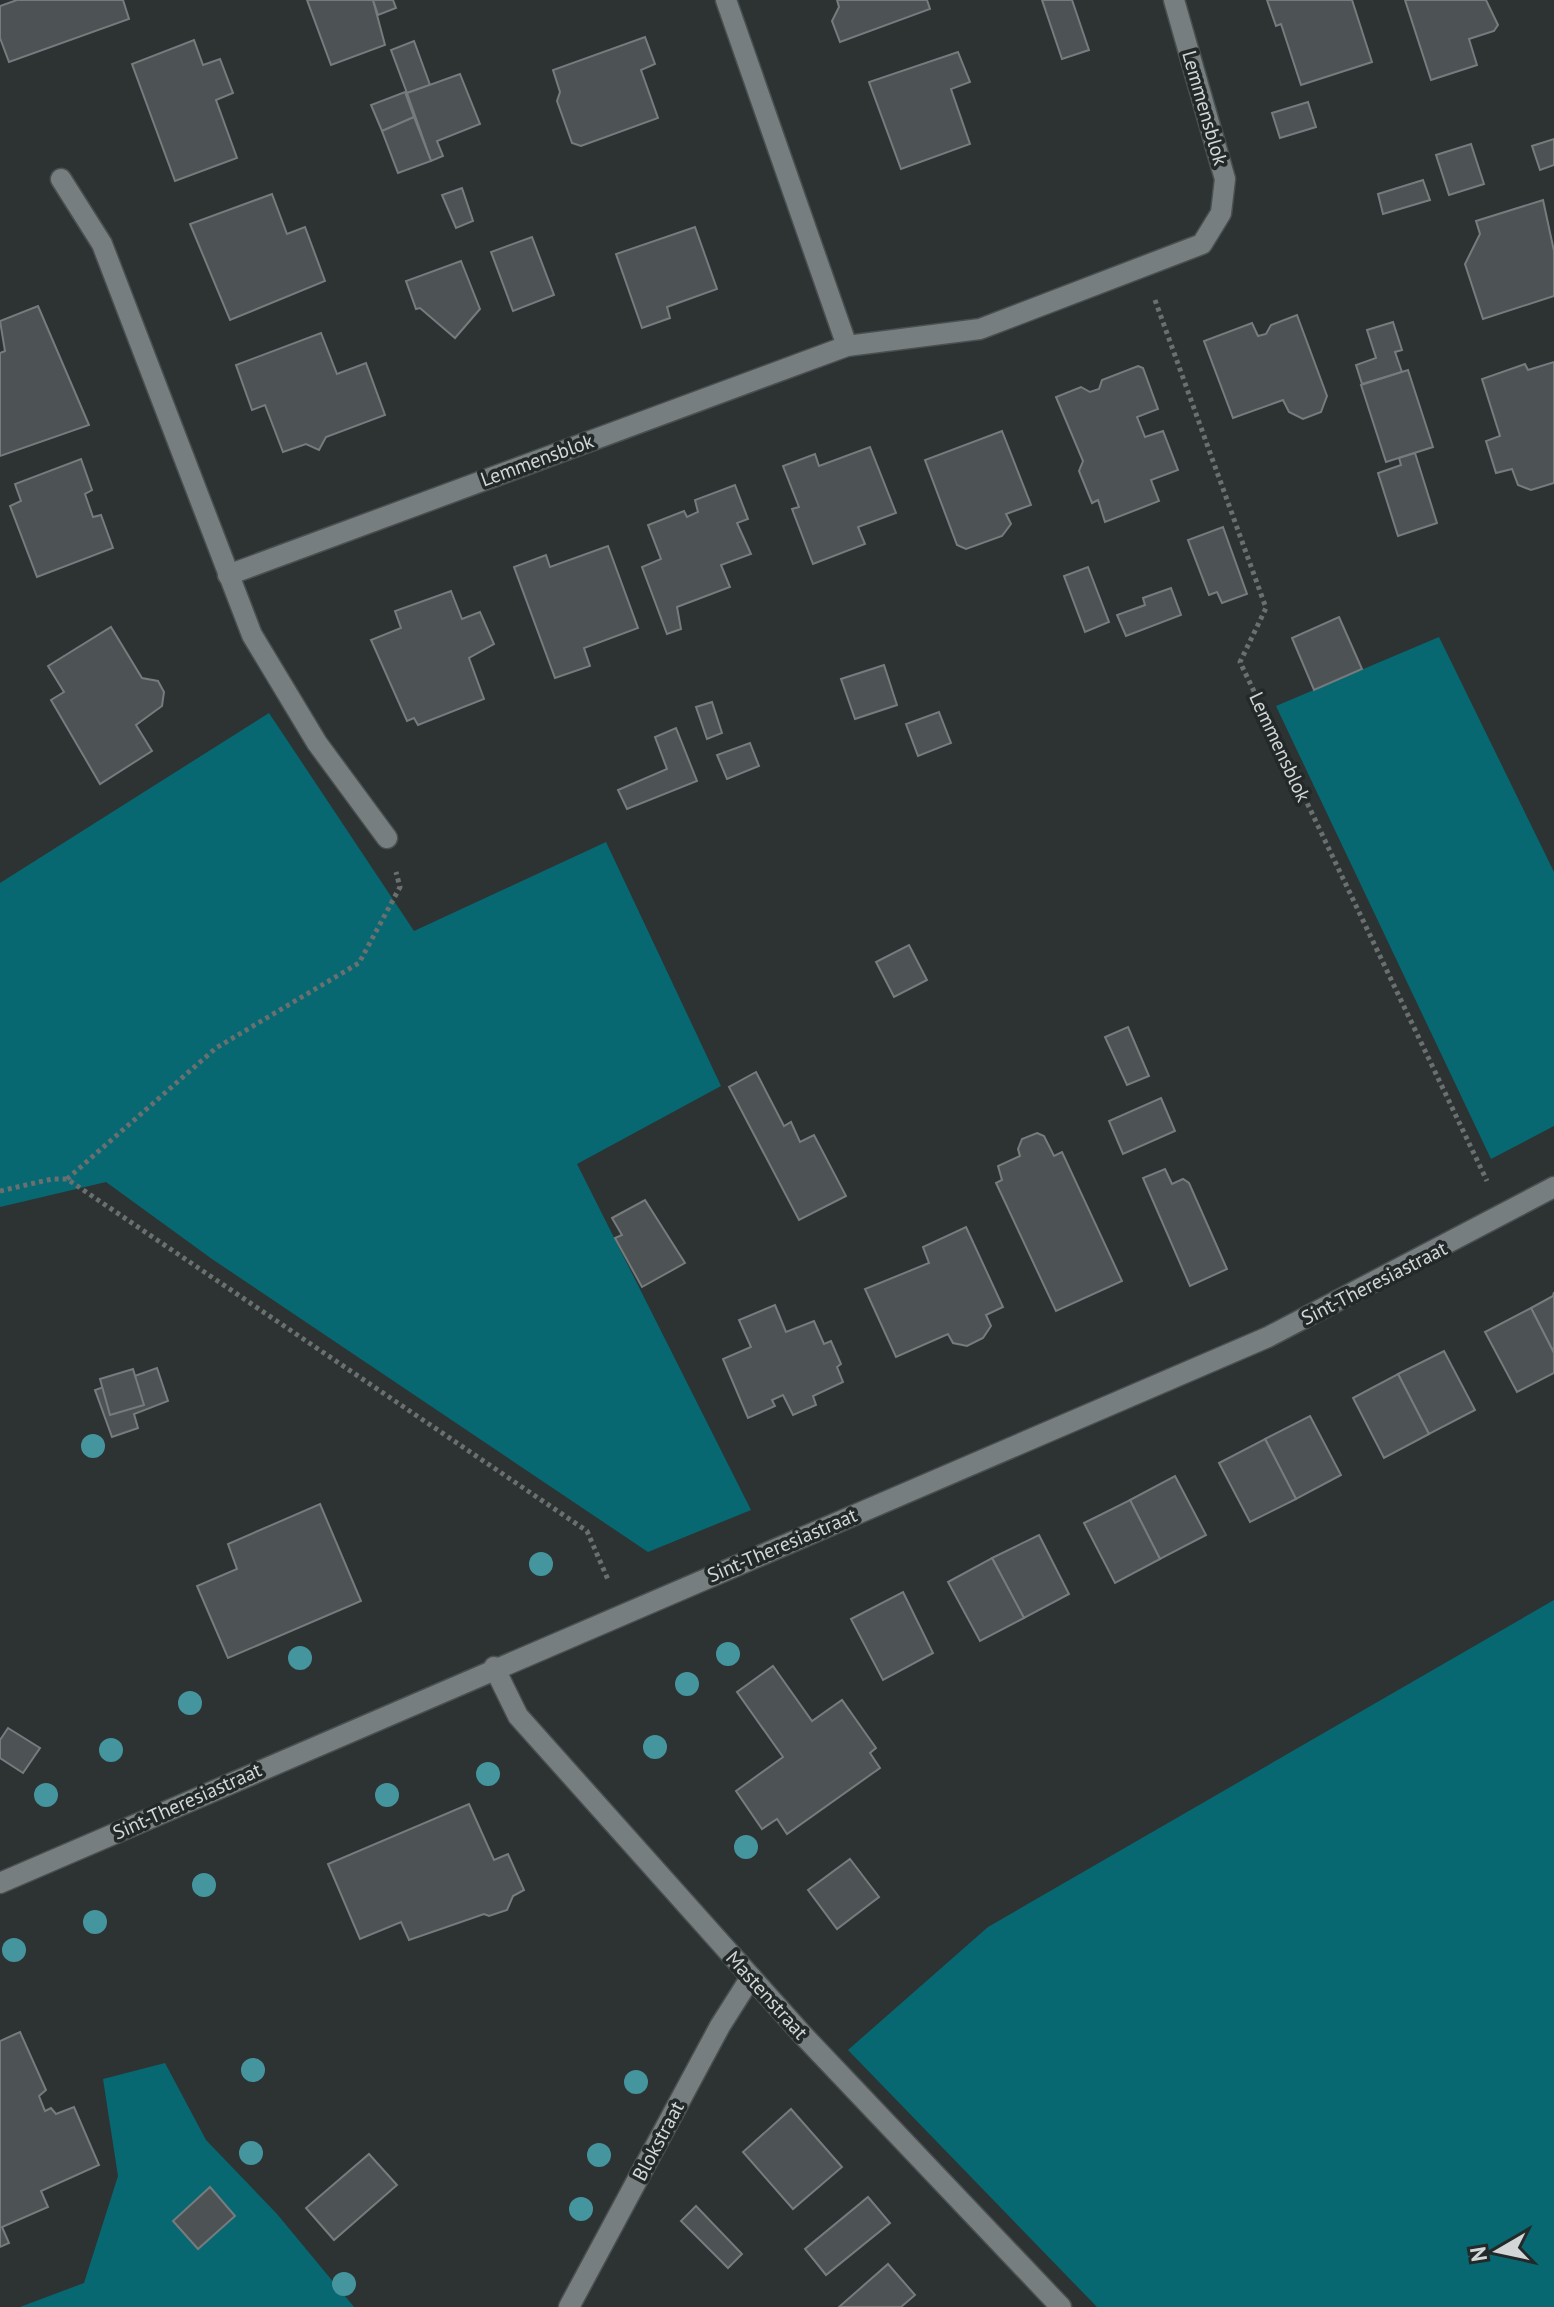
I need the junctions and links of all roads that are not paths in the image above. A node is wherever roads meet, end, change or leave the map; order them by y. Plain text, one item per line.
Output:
1 (726, 0) edge
2 (1174, 0) edge
3 (61, 179) dead end
4 (847, 346) junction
5 (228, 575) junction
6 (387, 838) road end
7 (1554, 1187) edge
8 (494, 1667) junction
9 (0, 1883) edge
10 (751, 1977) junction
11 (569, 2307) edge
12 (1061, 2307) edge

1 - 4 street
2 - 4 street, Lemmensblok
3 - 5 street
4 - 5 street, Lemmensblok
5 - 6 street
7 - 8 street, Sint-Theresiastraat
8 - 9 street, Sint-Theresiastraat
8 - 10 street, Mastenstraat
10 - 11 street, Blokstraat
10 - 12 street, Mastenstraat

